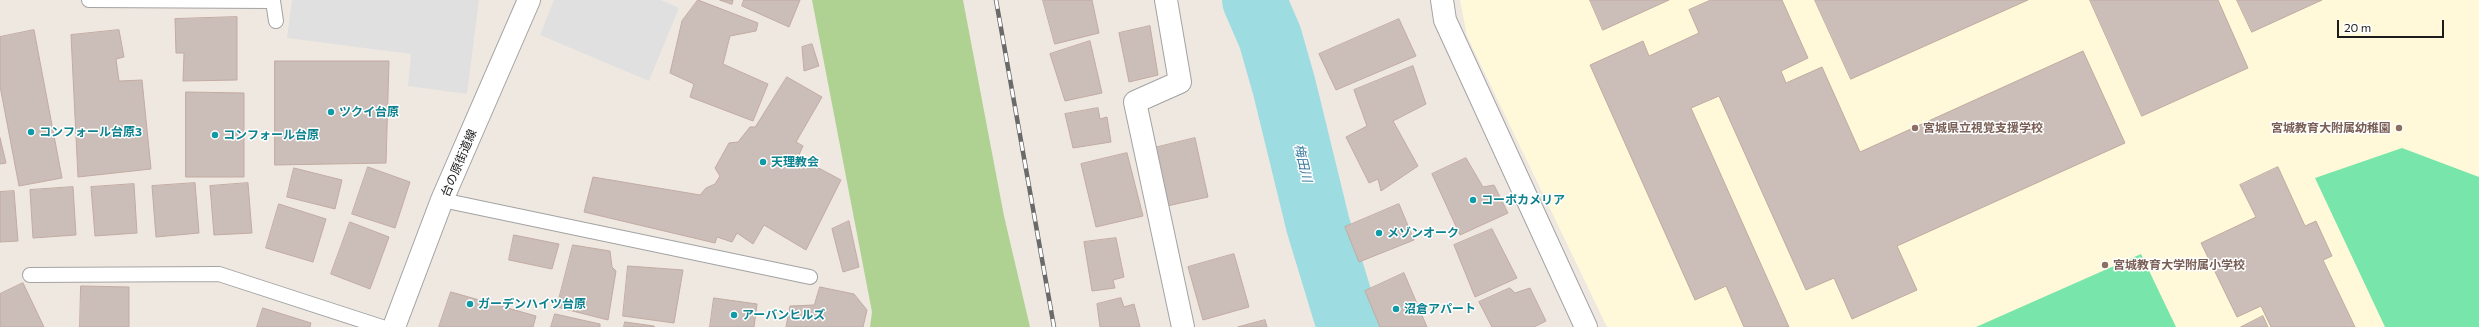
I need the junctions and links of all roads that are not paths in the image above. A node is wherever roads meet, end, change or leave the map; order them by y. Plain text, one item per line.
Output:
1 (89, 0) edge
2 (528, 0) edge
3 (1166, 0) edge
4 (1442, 0) edge
5 (276, 21) dead end
6 (442, 200) junction
7 (30, 275) dead end
8 (810, 277) dead end
9 (382, 327) edge
10 (394, 327) edge
11 (1183, 327) edge
12 (1586, 327) edge

1 - 5 lane
2 - 6 street, 台の原街道線
3 - 11 street
4 - 12 street
6 - 8 lane
6 - 10 street, 台の原街道線
7 - 9 lane

